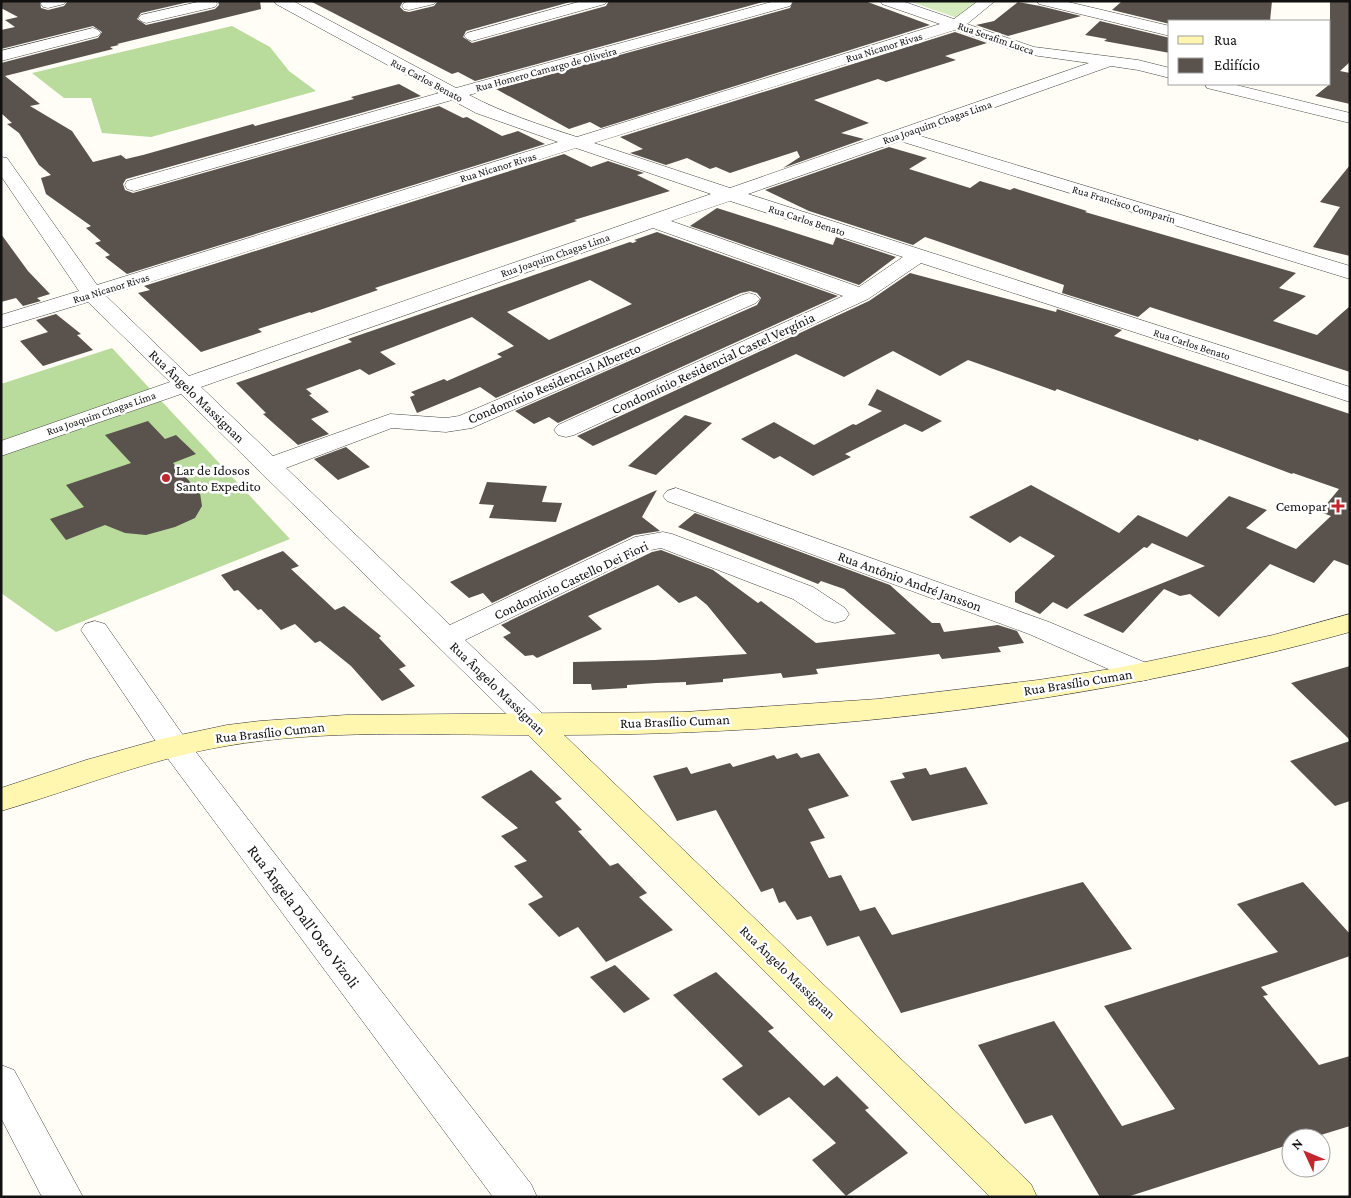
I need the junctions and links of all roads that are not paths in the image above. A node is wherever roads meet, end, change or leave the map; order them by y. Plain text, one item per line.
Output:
1 (160, 1) edge
2 (281, 1) edge
3 (429, 1) edge
4 (887, 1) edge
5 (988, 1) edge
6 (1044, 1) edge
7 (595, 2) edge
8 (786, 3) dead end
9 (210, 4) dead end
10 (409, 6) dead end
11 (176, 11) junction
12 (146, 18) dead end
13 (957, 24) junction
14 (1168, 31) edge
15 (93, 33) dead end
16 (472, 36) dead end
17 (1, 56) edge
18 (1108, 62) junction
19 (1168, 72) edge
20 (1217, 85) edge
21 (454, 94) junction
22 (1350, 118) edge
23 (899, 135) junction
24 (576, 143) junction
25 (1, 162) edge
26 (134, 185) dead end
27 (728, 194) junction
28 (652, 221) junction
29 (918, 256) junction
30 (1350, 273) edge
31 (92, 294) junction
32 (861, 295) junction
33 (749, 299) dead end
34 (1, 322) edge
35 (184, 384) junction
36 (1350, 395) edge
37 (566, 430) dead end
38 (1, 449) edge
39 (269, 466) junction
40 (676, 496) dead end
41 (835, 614) dead end
42 (1350, 623) edge
43 (95, 630) dead end
44 (446, 638) junction
45 (1141, 672) junction
46 (535, 724) junction
47 (174, 746) junction
48 (1, 800) edge
49 (1, 1081) edge
50 (63, 1197) edge
51 (518, 1197) edge
52 (1018, 1197) edge

1 - 11 street
2 - 21 street, Rua Carlos Benato
3 - 10 street
4 - 13 street, Rua Serafim Lucca
5 - 13 street, Rua Nicanor Rivas
6 - 14 street
7 - 16 street
8 - 21 street, Rua Homero Camargo de Oliveira
9 - 11 street
11 - 12 street
13 - 18 street, Rua Serafim Lucca
13 - 24 street, Rua Nicanor Rivas
15 - 17 street
18 - 19 street, Rua Serafim Lucca
18 - 23 street, Rua Joaquim Chagas Lima
20 - 22 street
21 - 24 street, Rua Carlos Benato
21 - 26 street, Rua Homero Camargo de Oliveira
23 - 27 street, Rua Joaquim Chagas Lima
23 - 30 street, Rua Francisco Comparin
24 - 27 street, Rua Carlos Benato
24 - 31 street, Rua Nicanor Rivas
25 - 31 street, Rua Ângelo Massignan
27 - 28 street, Rua Joaquim Chagas Lima
27 - 29 street, Rua Carlos Benato
28 - 32 street
28 - 35 street, Rua Joaquim Chagas Lima
29 - 32 street, Condomínio Residencial Castel Vergínia
29 - 36 street, Rua Carlos Benato
31 - 34 street, Rua Nicanor Rivas
31 - 35 street, Rua Ângelo Massignan
32 - 37 street, Condomínio Residencial Castel Vergínia
33 - 39 street, Condomínio Residencial Albereto
35 - 38 street, Rua Joaquim Chagas Lima
35 - 39 street, Rua Ângelo Massignan
39 - 44 street, Rua Ângelo Massignan
40 - 45 street, Rua Antônio André Jansson
41 - 44 street, Condomínio Castello Dei Fiori
42 - 45 street, Rua Brasílio Cuman
43 - 47 street, Rua Ângela Dall'Osto Vizoli
44 - 46 street, Rua Ângelo Massignan
45 - 46 street, Rua Brasílio Cuman
46 - 47 street, Rua Brasílio Cuman
46 - 52 street, Rua Ângelo Massignan
47 - 48 street, Rua Brasílio Cuman
47 - 51 street, Rua Ângela Dall'Osto Vizoli
49 - 50 street

